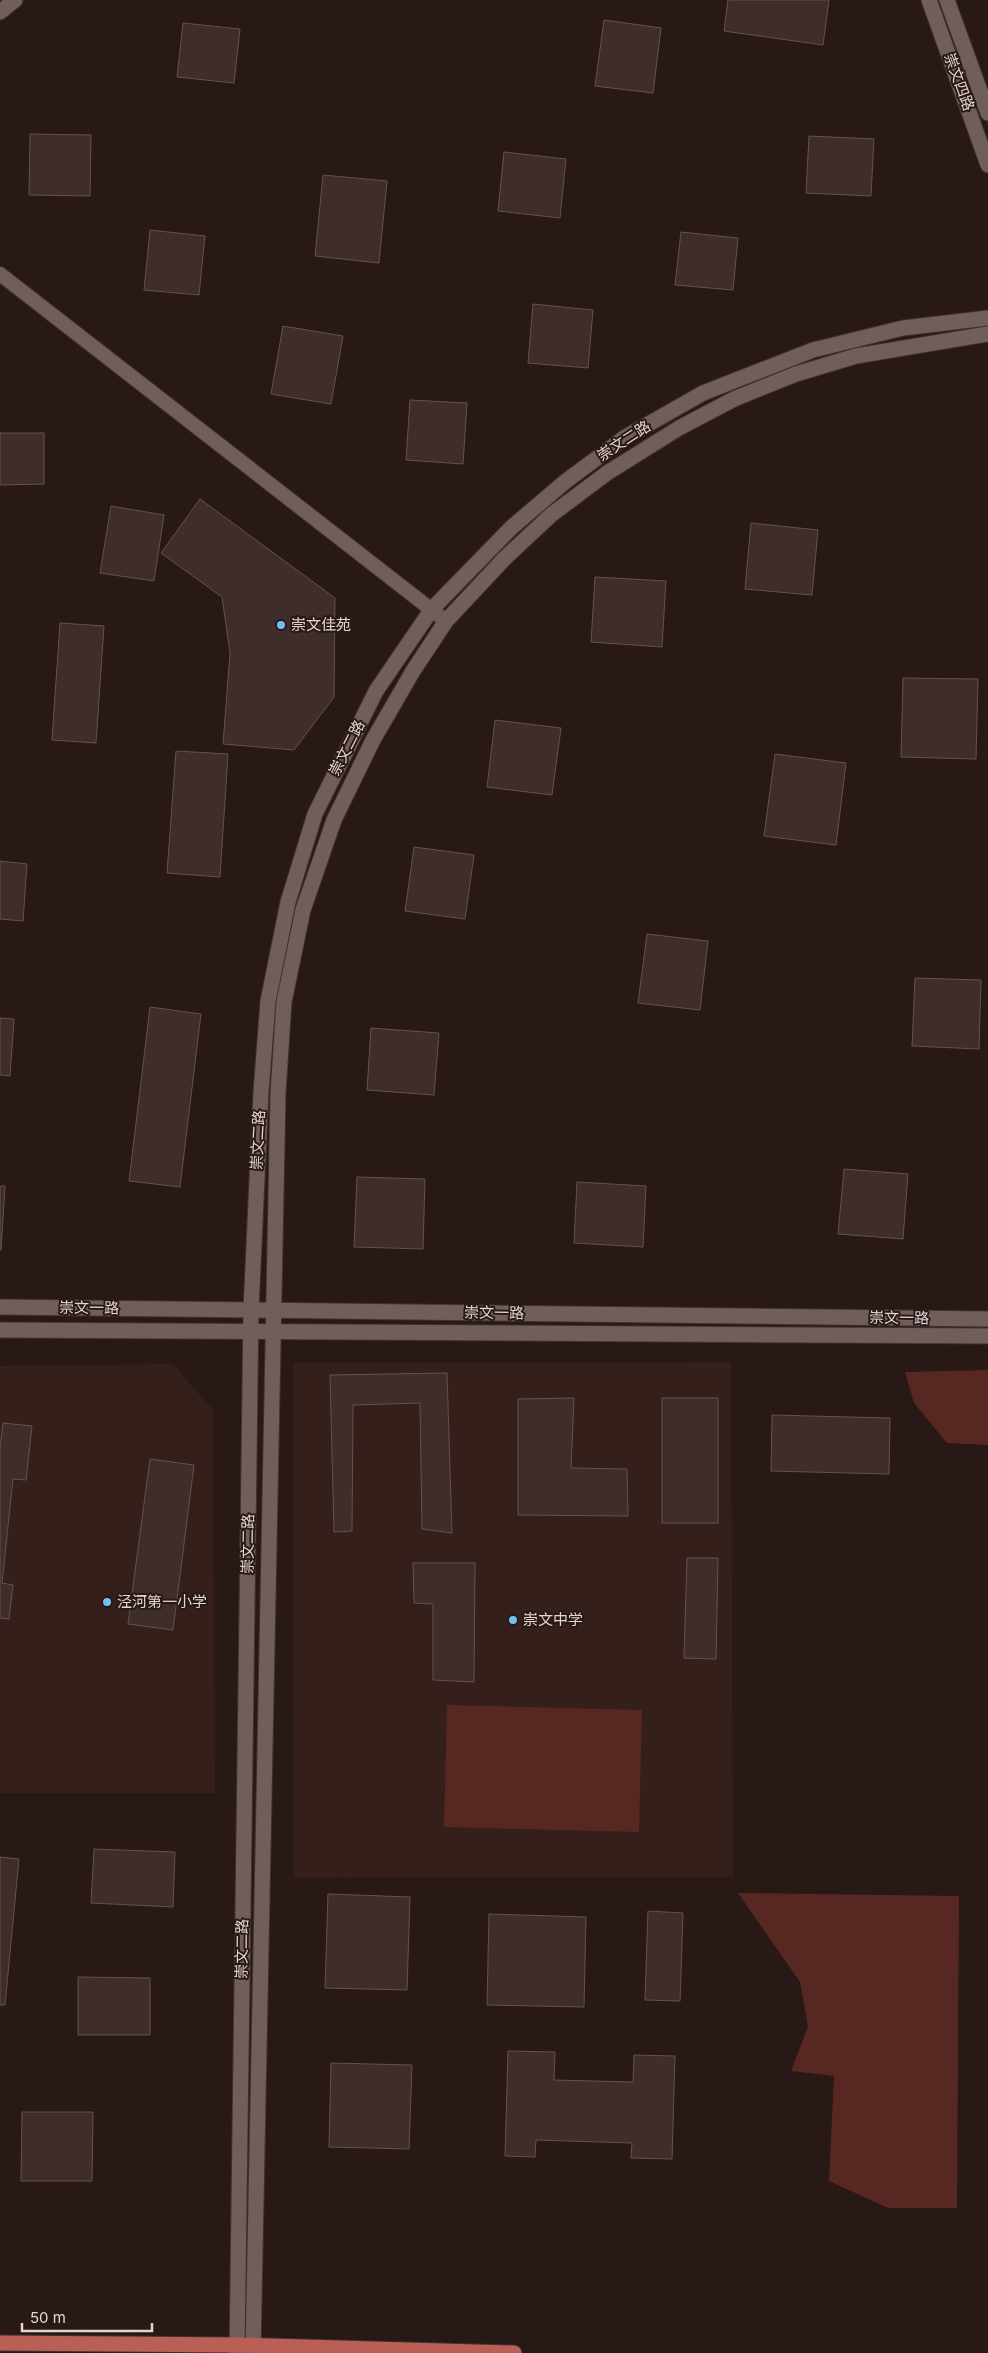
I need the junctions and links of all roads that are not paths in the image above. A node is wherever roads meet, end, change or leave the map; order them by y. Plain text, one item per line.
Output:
1 (15, 0) edge
2 (929, 0) edge
3 (947, 0) edge
4 (0, 12) edge
5 (988, 113) edge
6 (988, 165) edge
7 (0, 274) edge
8 (988, 318) edge
9 (988, 334) edge
10 (432, 609) junction
11 (446, 622) junction
12 (0, 1307) edge
13 (251, 1310) junction
14 (273, 1310) junction
15 (988, 1319) edge
16 (0, 1330) edge
17 (250, 1331) junction
18 (273, 1332) junction
19 (988, 1336) edge
20 (0, 2343) edge
21 (237, 2349) edge
22 (253, 2349) edge
23 (514, 2353) edge

1 - 4 street
2 - 6 street, 崇文四路
3 - 5 street, 崇文四路
7 - 10 street
8 - 10 street, 崇文二路
9 - 11 street, 崇文二路
10 - 11 street
10 - 13 street, 崇文二路
11 - 14 street, 崇文二路
12 - 13 street, 崇文一路
13 - 14 street, 崇文一路
13 - 17 street, 崇文二路
14 - 15 street, 崇文一路
14 - 18 street, 崇文二路
16 - 17 street, 崇文一路
17 - 18 street, 崇文一路
17 - 21 street, 崇文二路
18 - 19 street, 崇文一路
18 - 22 street, 崇文二路
20 - 21 main road
21 - 22 main road
22 - 23 main road

